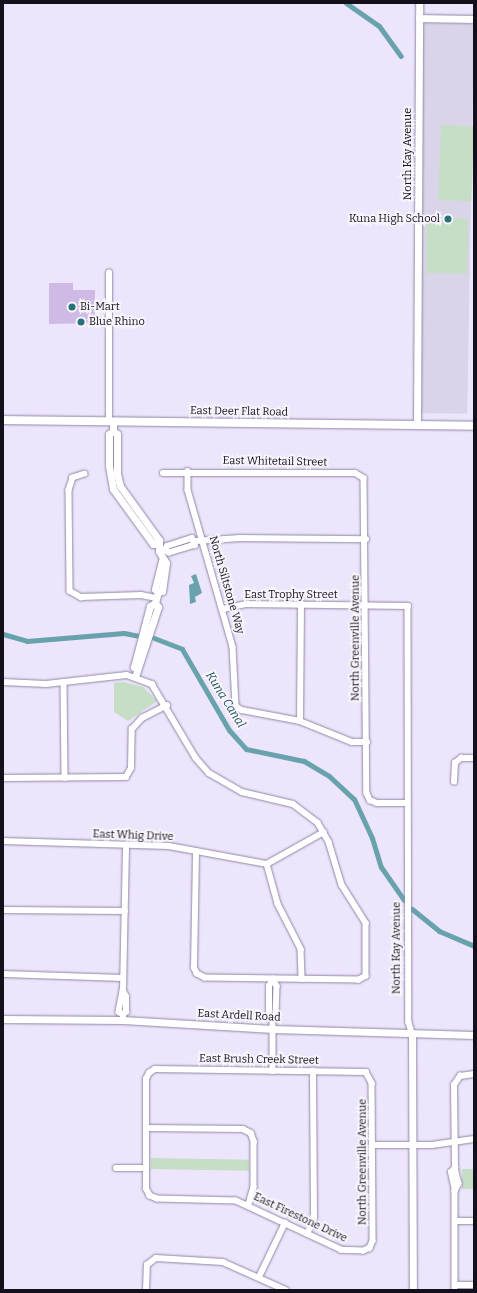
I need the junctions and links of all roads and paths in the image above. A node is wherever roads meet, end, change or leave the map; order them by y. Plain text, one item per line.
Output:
1 (419, 3) edge
2 (419, 18) junction
3 (474, 19) edge
4 (109, 273) dead end
5 (3, 420) edge
6 (111, 421) junction
7 (417, 425) junction
8 (474, 426) edge
9 (188, 471) junction
10 (85, 474) dead end
11 (163, 474) dead end
12 (362, 476) joint
13 (366, 539) junction
14 (203, 540) junction
15 (161, 549) junction
16 (157, 598) junction
17 (301, 604) junction
18 (366, 605) junction
19 (408, 606) joint
20 (223, 609) junction
21 (136, 673) junction
22 (3, 682) edge
23 (64, 682) junction
24 (167, 705) junction
25 (300, 721) junction
26 (367, 742) junction
27 (474, 758) edge
28 (3, 778) edge
29 (65, 778) junction
30 (454, 782) dead end
31 (408, 803) junction
32 (324, 832) junction
33 (3, 841) edge
34 (126, 845) junction
35 (196, 852) junction
36 (267, 864) junction
37 (3, 910) edge
38 (125, 911) junction
39 (3, 974) edge
40 (123, 978) junction
41 (273, 979) junction
42 (302, 979) junction
43 (123, 1017) junction
44 (3, 1019) edge
45 (273, 1029) junction
46 (412, 1033) junction
47 (474, 1035) edge
48 (273, 1071) junction
49 (313, 1071) junction
50 (474, 1074) edge
51 (369, 1076) joint
52 (146, 1128) junction
53 (474, 1139) edge
54 (456, 1142) junction
55 (373, 1145) junction
56 (413, 1145) junction
57 (116, 1168) dead end
58 (146, 1168) junction
59 (249, 1205) junction
60 (455, 1221) junction
61 (474, 1221) edge
62 (285, 1223) junction
63 (307, 1234) junction
64 (370, 1248) joint
65 (259, 1277) junction
66 (474, 1285) edge
67 (455, 1288) edge
68 (146, 1290) edge
69 (286, 1290) edge
70 (413, 1290) edge

1 - 2 street, North Kay Avenue
2 - 3 street
2 - 7 street, North Kay Avenue
4 - 6 street
5 - 6 main road, East Deer Flat Road
6 - 7 main road, East Deer Flat Road
6 - 15 street
7 - 8 main road, East Deer Flat Road
9 - 11 street, East Whitetail Street
9 - 12 street, East Whitetail Street
9 - 14 street, North Siltstone Way
10 - 16 street
12 - 13 street, North Greenville Avenue
13 - 14 street
13 - 18 street, North Greenville Avenue
14 - 15 street
14 - 20 street, North Siltstone Way
15 - 16 street
16 - 21 street
17 - 18 street, East Trophy Street
17 - 20 street, East Trophy Street
17 - 25 street
18 - 19 street, East Trophy Street
18 - 26 street, North Greenville Avenue
19 - 31 street, North Kay Avenue
20 - 25 street, North Siltstone Way
21 - 23 street
21 - 24 street
22 - 23 street
23 - 29 street
24 - 29 street
24 - 32 street
25 - 26 street
26 - 31 street, North Greenville Avenue
27 - 30 street
28 - 29 street
31 - 46 street, North Kay Avenue
32 - 36 street
32 - 42 street
33 - 34 street, East Whig Drive
34 - 35 street, East Whig Drive
34 - 38 street
35 - 36 street, East Whig Drive
35 - 41 street
36 - 42 street
37 - 38 street
38 - 40 street
39 - 40 street
40 - 43 street
41 - 42 street
41 - 45 street
43 - 44 street, East Ardell Road
43 - 45 street, East Ardell Road
45 - 46 street, East Ardell Road
45 - 48 street
46 - 47 street, East Ardell Road
46 - 56 street, North Kay Avenue
48 - 49 street, East Brush Creek Street
48 - 52 street, East Brush Creek Street
49 - 51 street, East Brush Creek Street
49 - 63 street
50 - 54 street
51 - 55 street, North Greenville Avenue
52 - 58 street
52 - 59 street
53 - 54 street
54 - 56 street
54 - 60 street
55 - 56 street
55 - 64 street, North Greenville Avenue
56 - 70 street, North Kay Avenue
57 - 58 street
58 - 59 street, East Firestone Drive
59 - 62 street, East Firestone Drive
60 - 61 street
60 - 67 street
62 - 63 street, East Firestone Drive
62 - 65 street
63 - 64 street, East Firestone Drive
65 - 68 street
65 - 69 street
66 - 67 street

